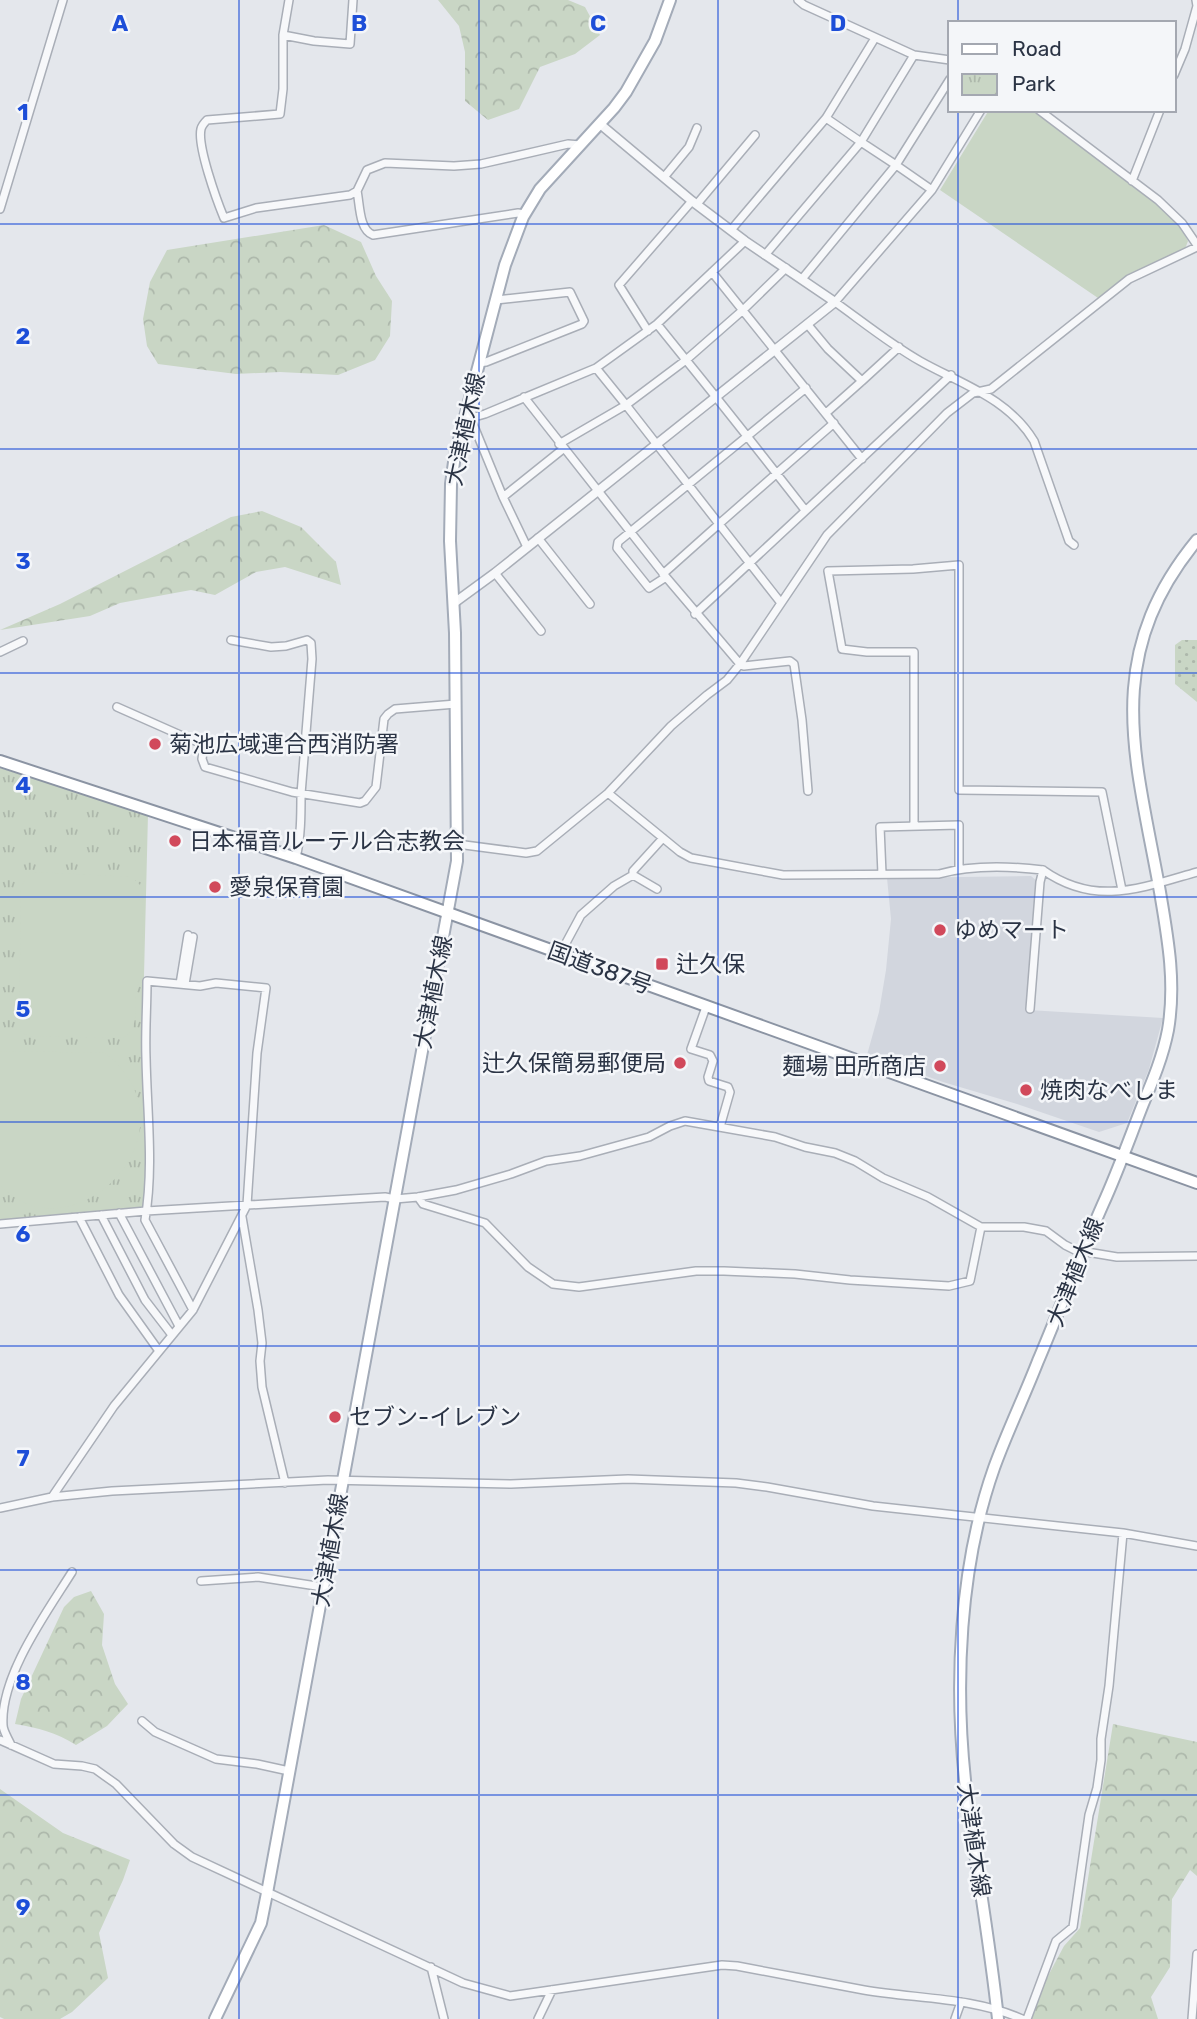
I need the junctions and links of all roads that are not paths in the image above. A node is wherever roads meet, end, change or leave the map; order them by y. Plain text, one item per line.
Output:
1 (63, 0) edge
2 (289, 0) edge
3 (353, 0) edge
4 (670, 0) edge
5 (798, 0) edge
6 (1196, 0) edge
7 (284, 35) junction
8 (875, 38) junction
9 (914, 55) junction
10 (948, 60) edge
11 (1176, 70) edge
12 (948, 82) edge
13 (980, 112) edge
14 (1042, 112) edge
15 (1159, 112) edge
16 (826, 118) junction
17 (600, 124) junction
18 (697, 128) dead end
19 (755, 135) dead end
20 (861, 142) junction
21 (581, 145) junction
22 (896, 165) junction
23 (665, 176) junction
24 (1132, 181) junction
25 (932, 190) junction
26 (357, 191) junction
27 (695, 203) junction
28 (0, 209) edge
29 (525, 214) junction
30 (731, 230) junction
31 (745, 242) junction
32 (1197, 246) edge
33 (765, 255) junction
34 (786, 268) junction
35 (712, 271) junction
36 (802, 279) junction
37 (496, 300) junction
38 (835, 302) junction
39 (743, 310) junction
40 (657, 324) junction
41 (808, 325) junction
42 (648, 331) junction
43 (899, 347) junction
44 (776, 350) junction
45 (686, 360) junction
46 (479, 363) junction
47 (597, 368) junction
48 (951, 375) junction
49 (862, 381) junction
50 (806, 388) junction
51 (981, 391) junction
52 (716, 396) junction
53 (524, 397) junction
54 (626, 405) junction
55 (826, 414) junction
56 (468, 420) junction
57 (834, 423) junction
58 (748, 437) junction
59 (657, 444) junction
60 (561, 447) junction
61 (862, 459) junction
62 (777, 473) junction
63 (689, 486) junction
64 (597, 491) junction
65 (503, 497) junction
66 (805, 510) junction
67 (719, 524) junction
68 (631, 533) junction
69 (538, 538) junction
70 (1197, 540) edge
71 (1074, 545) dead end
72 (527, 548) junction
73 (750, 564) junction
74 (495, 573) junction
75 (664, 576) junction
76 (454, 603) junction
77 (781, 603) junction
78 (590, 604) dead end
79 (695, 614) junction
80 (541, 631) dead end
81 (231, 640) dead end
82 (23, 641) dead end
83 (0, 652) edge
84 (740, 664) junction
85 (456, 704) junction
86 (117, 707) dead end
87 (0, 761) edge
88 (808, 792) dead end
89 (608, 793) junction
90 (301, 794) junction
91 (914, 825) junction
92 (663, 838) junction
93 (457, 844) junction
94 (296, 858) junction
95 (960, 869) junction
96 (1043, 870) junction
97 (1197, 872) edge
98 (882, 874) junction
99 (633, 876) junction
100 (1158, 883) junction
101 (657, 889) dead end
102 (1122, 890) junction
103 (448, 913) junction
104 (190, 936) dead end
105 (560, 954) junction
106 (182, 984) junction
107 (706, 1007) junction
108 (1030, 1009) dead end
109 (720, 1127) junction
110 (1124, 1156) junction
111 (1197, 1183) edge
112 (418, 1197) junction
113 (395, 1199) junction
114 (247, 1205) junction
115 (146, 1211) junction
116 (119, 1213) junction
117 (101, 1215) junction
118 (242, 1216) junction
119 (79, 1217) junction
120 (0, 1224) edge
121 (981, 1227) junction
122 (1082, 1251) junction
123 (1197, 1256) edge
124 (193, 1310) junction
125 (179, 1326) junction
126 (172, 1335) junction
127 (159, 1351) junction
128 (342, 1480) junction
129 (285, 1483) junction
130 (52, 1497) junction
131 (0, 1508) edge
132 (981, 1517) junction
133 (1123, 1534) junction
134 (1197, 1546) edge
135 (72, 1572) dead end
136 (201, 1581) dead end
137 (323, 1587) junction
138 (142, 1721) dead end
139 (0, 1740) edge
140 (11, 1745) junction
141 (289, 1771) junction
142 (267, 1893) junction
143 (1197, 1954) edge
144 (431, 1967) junction
145 (552, 1990) junction
146 (961, 2002) junction
147 (998, 2015) edge
148 (215, 2019) edge
149 (444, 2019) edge
150 (538, 2019) edge
151 (955, 2019) edge
152 (1025, 2019) edge
153 (1192, 2019) edge

1 - 28 street
2 - 7 street
3 - 7 street
4 - 17 main road, 大津植木線
5 - 8 street
6 - 11 street
7 - 26 street
8 - 9 street
8 - 16 street
9 - 10 street
9 - 20 street
12 - 22 street
13 - 25 street
14 - 24 street
15 - 24 street
16 - 20 street
16 - 30 street
17 - 21 main road, 大津植木線
17 - 23 street
18 - 23 street
19 - 27 street
20 - 22 street
20 - 33 street
21 - 26 street
21 - 29 main road, 大津植木線
22 - 25 street
22 - 36 street
23 - 27 street
24 - 32 street
25 - 38 street
26 - 29 street
27 - 30 street
27 - 42 street
29 - 37 main road, 大津植木線
30 - 31 street
31 - 33 street
31 - 35 street
32 - 51 street
33 - 34 street
34 - 36 street
34 - 39 street
35 - 39 street
35 - 40 street
36 - 38 street
37 - 46 main road, 大津植木線
37 - 46 street
38 - 41 street
38 - 43 street
39 - 44 street
39 - 45 street
40 - 42 street
40 - 45 street
41 - 44 street
41 - 49 street
42 - 47 street
43 - 48 street
43 - 49 street
44 - 50 street
44 - 52 street
45 - 52 street
45 - 54 street
46 - 56 main road, 大津植木線
47 - 53 street
47 - 54 street
48 - 51 street
48 - 61 street
49 - 55 street
50 - 55 street
50 - 58 street
51 - 71 street
51 - 77 street
52 - 58 street
52 - 59 street
53 - 56 street
53 - 60 street
54 - 59 street
54 - 60 street
55 - 57 street
56 - 65 street
56 - 76 main road, 大津植木線
57 - 61 street
57 - 62 street
58 - 62 street
58 - 63 street
59 - 63 street
59 - 64 street
60 - 64 street
60 - 65 street
61 - 66 street
62 - 66 street
62 - 67 street
63 - 67 street
63 - 68 street
64 - 68 street
64 - 69 street
65 - 72 street
66 - 73 street
67 - 73 street
67 - 75 street
68 - 75 street
68 - 75 street
69 - 72 street
69 - 78 street
70 - 100 main road, 大津植木線
72 - 74 street
73 - 77 street
73 - 79 street
74 - 76 street
74 - 80 street
75 - 79 street
76 - 85 main road, 大津植木線
77 - 84 street
79 - 84 street
81 - 90 street
82 - 83 street
84 - 88 street
84 - 89 street
85 - 90 street
85 - 93 main road, 大津植木線
86 - 90 street
87 - 94 main road, 国道387号
89 - 92 street
89 - 93 street
90 - 94 street
91 - 95 street
91 - 98 street
91 - 102 street
92 - 98 street
92 - 99 street
93 - 103 main road, 大津植木線
94 - 103 main road, 国道387号
95 - 96 street
95 - 98 street
96 - 102 street
96 - 108 street
97 - 100 street
99 - 101 street
99 - 105 street
100 - 102 street
100 - 110 main road, 大津植木線
103 - 105 main road, 国道387号
103 - 113 main road, 大津植木線
104 - 106 street
105 - 107 main road, 国道387号
106 - 114 street
106 - 115 street
107 - 109 street
107 - 110 main road, 国道387号
109 - 112 street
109 - 121 street
110 - 111 main road, 国道387号
110 - 122 main road, 大津植木線
112 - 113 street
112 - 121 street
113 - 114 street
113 - 128 main road, 大津植木線
114 - 115 street
114 - 118 street
115 - 116 street
115 - 124 street
116 - 117 street
116 - 125 street
117 - 119 street
117 - 126 street
118 - 124 street
118 - 129 street
119 - 120 street
119 - 127 street
121 - 122 street
122 - 123 street
122 - 132 main road, 大津植木線
124 - 125 street
125 - 126 street
126 - 127 street
127 - 130 street
128 - 129 street
128 - 132 street
128 - 137 main road, 大津植木線
129 - 130 street
130 - 131 street
132 - 133 street
132 - 147 main road, 大津植木線
133 - 134 street
133 - 152 street
135 - 140 street
136 - 137 street
137 - 141 main road, 大津植木線
138 - 141 street
139 - 140 street
140 - 142 street
141 - 142 main road, 大津植木線
142 - 144 street
142 - 148 main road, 大津植木線
143 - 153 street
144 - 145 street
144 - 149 street
145 - 146 street
145 - 150 street
146 - 147 street
146 - 151 street
147 - 152 street

